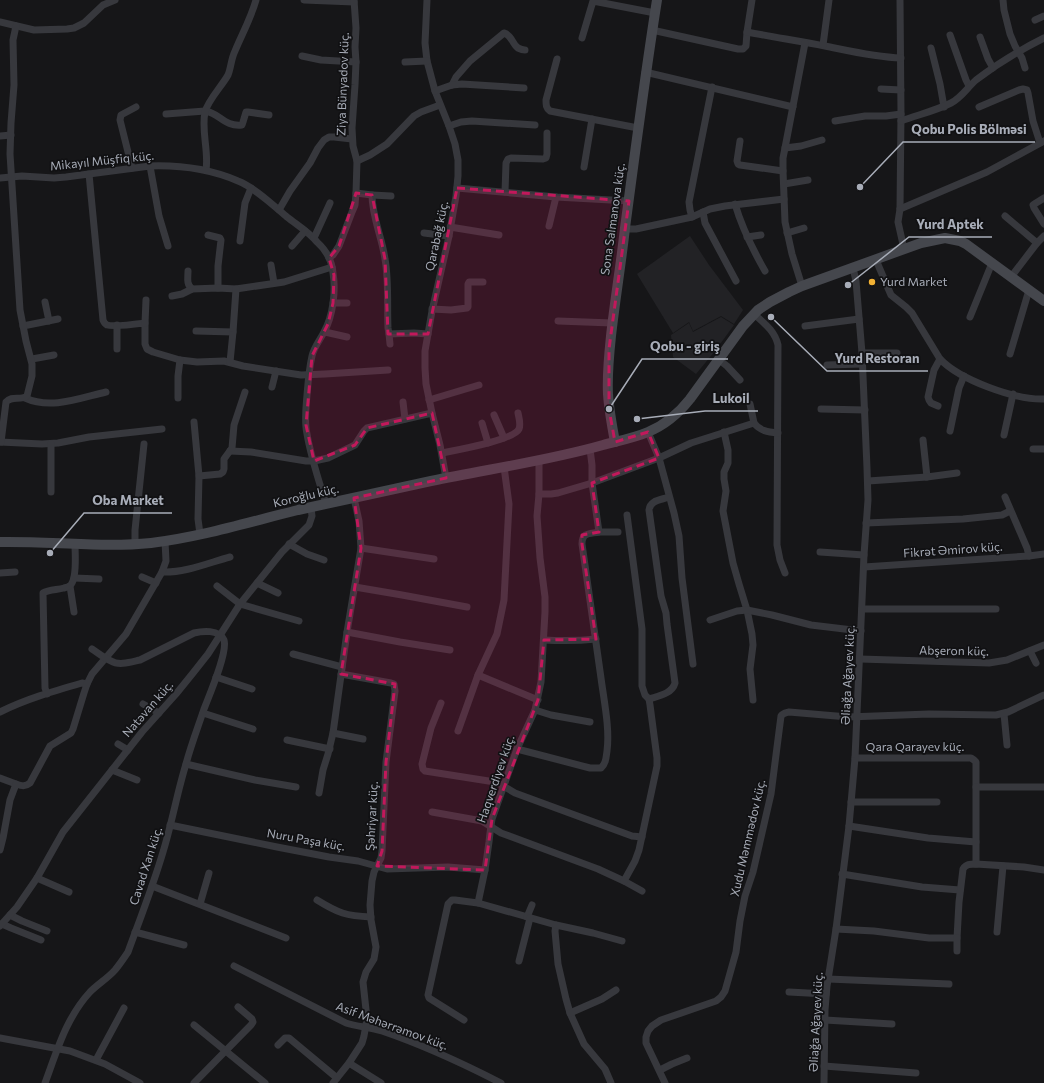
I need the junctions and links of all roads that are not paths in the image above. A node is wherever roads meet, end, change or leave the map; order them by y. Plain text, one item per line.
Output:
1 (115, 0) edge
2 (256, 0) edge
3 (304, 0) edge
4 (427, 0) edge
5 (592, 0) edge
6 (657, 0) edge
7 (752, 0) edge
8 (829, 0) edge
9 (900, 0) edge
10 (1004, 0) edge
11 (354, 1) edge
12 (655, 13) junction
13 (1044, 16) edge
14 (1035, 20) dead end
15 (0, 22) edge
16 (16, 26) junction
17 (652, 30) junction
18 (747, 32) junction
19 (950, 35) dead end
20 (980, 37) dead end
21 (582, 38) dead end
22 (1044, 38) edge
23 (805, 43) junction
24 (823, 45) junction
25 (931, 48) dead end
26 (525, 50) dead end
27 (1018, 51) junction
28 (302, 56) dead end
29 (901, 58) junction
30 (557, 59) dead end
31 (427, 60) junction
32 (356, 62) junction
33 (405, 62) dead end
34 (993, 68) junction
35 (1025, 68) dead end
36 (645, 72) junction
37 (452, 85) junction
38 (969, 86) junction
39 (712, 87) junction
40 (524, 88) dead end
41 (881, 89) dead end
42 (901, 90) junction
43 (435, 91) junction
44 (440, 105) junction
45 (944, 106) junction
46 (136, 107) dead end
47 (793, 107) junction
48 (979, 107) dead end
49 (205, 111) junction
50 (166, 114) dead end
51 (269, 115) dead end
52 (901, 118) junction
53 (592, 119) junction
54 (835, 121) dead end
55 (535, 125) dead end
56 (450, 126) junction
57 (638, 128) junction
58 (547, 134) dead end
59 (11, 135) junction
60 (0, 136) edge
61 (352, 139) junction
62 (822, 140) dead end
63 (740, 141) dead end
64 (1042, 142) edge
65 (785, 148) junction
66 (357, 161) junction
67 (150, 166) junction
68 (584, 166) dead end
69 (132, 168) junction
70 (206, 170) junction
71 (783, 170) junction
72 (89, 174) junction
73 (12, 177) junction
74 (0, 178) edge
75 (808, 180) dead end
76 (784, 184) junction
77 (251, 188) junction
78 (457, 188) junction
79 (505, 192) junction
80 (356, 193) junction
81 (372, 195) junction
82 (391, 196) dead end
83 (556, 197) junction
84 (784, 198) junction
85 (1044, 198) edge
86 (629, 201) junction
87 (330, 203) dead end
88 (735, 204) junction
89 (900, 209) junction
90 (279, 210) junction
91 (703, 212) junction
92 (1005, 216) dead end
93 (692, 217) junction
94 (1044, 224) edge
95 (549, 226) dead end
96 (450, 227) junction
97 (804, 228) dead end
98 (625, 229) junction
99 (305, 231) junction
100 (424, 233) dead end
101 (787, 233) junction
102 (208, 235) dead end
103 (499, 235) dead end
104 (761, 235) dead end
105 (449, 236) junction
106 (1044, 236) edge
107 (747, 237) junction
108 (314, 238) junction
109 (240, 241) dead end
110 (1037, 243) junction
111 (168, 246) dead end
112 (292, 246) dead end
113 (904, 249) junction
114 (329, 258) junction
115 (876, 260) junction
116 (992, 263) junction
117 (271, 265) dead end
118 (332, 267) junction
119 (853, 268) junction
120 (188, 271) dead end
121 (765, 271) dead end
122 (1011, 277) junction
123 (736, 281) dead end
124 (483, 282) dead end
125 (274, 283) junction
126 (802, 286) junction
127 (192, 288) junction
128 (218, 288) junction
129 (236, 289) junction
130 (1029, 290) junction
131 (172, 296) dead end
132 (146, 300) dead end
133 (1044, 301) edge
134 (45, 302) dead end
135 (333, 303) junction
136 (347, 303) dead end
137 (432, 308) junction
138 (754, 314) junction
139 (970, 317) dead end
140 (859, 318) junction
141 (58, 319) dead end
142 (49, 321) junction
143 (558, 321) dead end
144 (145, 323) junction
145 (612, 323) junction
146 (116, 325) junction
147 (23, 326) junction
148 (805, 326) dead end
149 (196, 331) dead end
150 (233, 332) junction
151 (325, 332) junction
152 (389, 334) junction
153 (428, 334) junction
154 (347, 337) dead end
155 (390, 344) dead end
156 (117, 349) dead end
157 (862, 353) junction
158 (897, 353) dead end
159 (1010, 354) dead end
160 (54, 355) dead end
161 (32, 359) junction
162 (718, 359) junction
163 (940, 359) junction
164 (180, 360) junction
165 (230, 362) junction
166 (862, 364) junction
167 (827, 365) dead end
168 (388, 370) dead end
169 (276, 371) junction
170 (309, 375) junction
171 (964, 376) junction
172 (740, 380) dead end
173 (479, 385) dead end
174 (272, 387) dead end
175 (106, 392) dead end
176 (245, 392) dead end
177 (1013, 394) junction
178 (25, 398) junction
179 (178, 398) dead end
180 (1044, 399) edge
181 (429, 400) junction
182 (403, 402) dead end
183 (750, 404) dead end
184 (938, 406) dead end
185 (821, 409) dead end
186 (864, 410) junction
187 (518, 413) dead end
188 (432, 414) junction
189 (494, 415) dead end
190 (405, 419) junction
191 (194, 422) dead end
192 (482, 423) dead end
193 (754, 423) junction
194 (162, 429) dead end
195 (950, 431) dead end
196 (648, 432) junction
197 (724, 432) junction
198 (778, 433) junction
199 (1004, 435) dead end
200 (504, 438) junction
201 (923, 440) dead end
202 (0, 442) edge
203 (615, 442) junction
204 (488, 443) junction
205 (51, 444) junction
206 (144, 444) dead end
207 (590, 449) junction
208 (1033, 449) dead end
209 (1044, 449) edge
210 (230, 451) junction
211 (442, 453) junction
212 (659, 458) junction
213 (539, 460) junction
214 (314, 461) junction
215 (504, 467) junction
216 (957, 473) dead end
217 (199, 476) junction
218 (927, 477) junction
219 (446, 478) junction
220 (868, 481) junction
221 (592, 483) junction
222 (51, 492) dead end
223 (540, 494) junction
224 (670, 497) junction
225 (1005, 497) dead end
226 (354, 498) junction
227 (326, 504) junction
228 (311, 508) junction
229 (1010, 511) junction
230 (628, 515) dead end
231 (866, 523) junction
232 (599, 532) junction
233 (618, 532) dead end
234 (200, 534) junction
235 (165, 541) junction
236 (0, 542) edge
237 (75, 544) junction
238 (134, 544) junction
239 (290, 544) junction
240 (361, 548) junction
241 (820, 552) dead end
242 (1044, 554) edge
243 (864, 555) junction
244 (1029, 556) junction
245 (230, 557) dead end
246 (324, 560) dead end
247 (434, 560) dead end
248 (864, 567) junction
249 (15, 572) dead end
250 (162, 572) junction
251 (0, 573) edge
252 (785, 573) dead end
253 (142, 577) dead end
254 (74, 578) junction
255 (99, 579) dead end
256 (156, 583) junction
257 (257, 583) junction
258 (70, 586) junction
259 (217, 586) dead end
260 (355, 587) junction
261 (278, 592) dead end
262 (240, 604) junction
263 (467, 607) dead end
264 (862, 609) junction
265 (996, 609) dead end
266 (747, 610) junction
267 (74, 612) dead end
268 (710, 620) dead end
269 (299, 621) dead end
270 (861, 631) junction
271 (347, 632) junction
272 (220, 635) junction
273 (596, 639) junction
274 (544, 640) junction
275 (1044, 645) edge
276 (92, 649) dead end
277 (450, 650) dead end
278 (1030, 651) junction
279 (293, 654) dead end
280 (106, 658) junction
281 (860, 659) junction
282 (1036, 663) dead end
283 (693, 664) dead end
284 (341, 671) junction
285 (478, 675) junction
286 (216, 677) junction
287 (87, 684) junction
288 (252, 689) dead end
289 (46, 694) junction
290 (1043, 697) edge
291 (649, 699) junction
292 (538, 700) junction
293 (753, 700) dead end
294 (440, 703) dead end
295 (143, 704) dead end
296 (534, 710) junction
297 (0, 712) edge
298 (159, 713) junction
299 (203, 713) junction
300 (1004, 714) junction
301 (856, 717) junction
302 (590, 722) dead end
303 (254, 729) dead end
304 (458, 731) dead end
305 (333, 733) junction
306 (363, 739) dead end
307 (287, 740) dead end
308 (118, 744) dead end
309 (1007, 745) dead end
310 (330, 749) junction
311 (517, 749) junction
312 (128, 750) junction
313 (855, 758) junction
314 (186, 764) junction
315 (112, 770) junction
316 (0, 778) edge
317 (137, 780) dead end
318 (16, 784) junction
319 (504, 786) junction
320 (296, 787) dead end
321 (976, 787) junction
322 (1044, 787) edge
323 (319, 793) dead end
324 (851, 802) junction
325 (937, 802) dead end
326 (432, 812) dead end
327 (170, 825) junction
328 (849, 826) junction
329 (491, 827) junction
330 (642, 836) junction
331 (976, 842) junction
332 (0, 850) edge
333 (976, 864) junction
334 (377, 866) junction
335 (1003, 866) junction
336 (485, 870) junction
337 (1044, 870) edge
338 (209, 873) dead end
339 (842, 874) junction
340 (37, 878) junction
341 (624, 881) junction
342 (152, 886) junction
343 (960, 890) junction
344 (642, 891) dead end
345 (68, 892) dead end
346 (317, 900) dead end
347 (478, 903) junction
348 (200, 904) junction
349 (532, 905) dead end
350 (10, 915) junction
351 (371, 917) junction
352 (529, 917) junction
353 (1, 925) edge
354 (556, 925) junction
355 (836, 929) junction
356 (48, 931) dead end
357 (135, 932) junction
358 (997, 932) dead end
359 (286, 938) dead end
360 (958, 938) junction
361 (41, 940) dead end
362 (622, 941) dead end
363 (184, 945) dead end
364 (957, 951) dead end
365 (519, 961) dead end
366 (234, 966) dead end
367 (828, 979) junction
368 (949, 984) dead end
369 (616, 990) dead end
370 (789, 992) dead end
371 (826, 994) junction
372 (238, 1007) dead end
373 (124, 1008) dead end
374 (570, 1013) junction
375 (464, 1020) dead end
376 (825, 1020) junction
377 (892, 1024) dead end
378 (194, 1025) dead end
379 (365, 1028) junction
380 (0, 1038) edge
381 (278, 1045) dead end
382 (58, 1049) junction
383 (225, 1051) junction
384 (687, 1058) dead end
385 (96, 1060) junction
386 (349, 1063) junction
387 (824, 1066) junction
388 (660, 1070) junction
389 (916, 1073) dead end
390 (335, 1080) edge
391 (45, 1083) edge
392 (140, 1083) edge
393 (194, 1083) edge
394 (265, 1083) edge
395 (381, 1083) edge
396 (501, 1083) edge
397 (611, 1083) edge
398 (665, 1083) edge
399 (824, 1083) edge

1 - 16 street
2 - 49 street
3 - 11 street
4 - 31 street, Qarabağ küç.
5 - 12 street
5 - 21 street
6 - 12 street, Sona Salmanova küç.
7 - 18 street
8 - 24 street
9 - 29 street
10 - 27 street
11 - 32 street, Ziya Bünyadov küç.
12 - 17 street, Sona Salmanova küç.
13 - 14 street
15 - 16 street
16 - 59 street
17 - 18 street
17 - 36 street, Sona Salmanova küç.
18 - 23 street
19 - 38 street
20 - 34 street
22 - 27 street
23 - 24 street
23 - 47 street
24 - 29 street
25 - 45 street
26 - 37 street
27 - 34 street
27 - 35 street
28 - 32 street
29 - 42 street
30 - 53 street
31 - 33 street
31 - 43 street, Qarabağ küç.
32 - 61 street, Ziya Bünyadov küç.
34 - 38 street
36 - 39 street
36 - 57 street, Sona Salmanova küç.
37 - 40 street
37 - 43 street
38 - 45 street
39 - 47 street
39 - 93 street
41 - 42 street
42 - 52 street
43 - 44 street, Qarabağ küç.
44 - 56 street, Qarabağ küç.
44 - 66 street
45 - 52 street
46 - 69 street
47 - 65 street
48 - 64 street
49 - 50 street
49 - 51 street
49 - 70 street
52 - 54 street
52 - 89 street
53 - 57 street
53 - 68 street
55 - 56 street
56 - 78 street, Qarabağ küç.
57 - 86 street, Sona Salmanova küç.
58 - 79 street
59 - 60 street
59 - 73 street
61 - 66 street, Ziya Bünyadov küç.
61 - 90 street
62 - 65 street
63 - 71 street
64 - 89 street
65 - 71 street
66 - 80 street, Ziya Bünyadov küç.
67 - 69 street, Mikayıl Müşfiq küç.
67 - 70 street, Mikayıl Müşfiq küç.
67 - 111 street
69 - 72 street, Mikayıl Müşfiq küç.
70 - 77 street, Mikayıl Müşfiq küç.
71 - 76 street
72 - 73 street, Mikayıl Müşfiq küç.
72 - 146 street
73 - 74 street, Mikayıl Müşfiq küç.
73 - 147 street
75 - 76 street
76 - 84 street
77 - 90 street, Mikayıl Müşfiq küç.
77 - 109 street
78 - 79 street
78 - 96 street, Qarabağ küç.
79 - 83 street
80 - 81 street
80 - 114 street, Ziya Bünyadov küç.
81 - 82 street
81 - 152 street
83 - 86 street
83 - 95 street
84 - 88 street
84 - 101 street
85 - 94 street
86 - 98 street, Sona Salmanova küç.
87 - 108 street
88 - 91 street
88 - 107 street
89 - 113 street
90 - 99 street, Mikayıl Müşfiq küç.
91 - 93 street
91 - 123 street
92 - 110 street
93 - 98 street
96 - 103 street
96 - 105 street, Qarabağ küç.
97 - 101 street
98 - 145 street, Sona Salmanova küç.
99 - 108 street, Mikayıl Müşfiq küç.
99 - 112 street
100 - 105 street
101 - 126 street
102 - 128 street
104 - 107 street
105 - 137 street, Qarabağ küç.
106 - 110 street
107 - 121 street
108 - 114 street, Mikayıl Müşfiq küç.
110 - 122 street
113 - 115 street, Koroğlu küç.
113 - 116 street, Koroğlu küç.
114 - 118 street, Mikayıl Müşfiq küç.
115 - 119 street, Koroğlu küç.
115 - 163 street
116 - 122 street, Koroğlu küç.
116 - 139 street
117 - 125 street
118 - 125 street
118 - 135 street, Mikayıl Müşfiq küç.
119 - 126 street, Koroğlu küç.
119 - 140 street, Əliağa Ağayev küç.
120 - 127 street
122 - 130 street, Koroğlu küç.
124 - 137 street
125 - 129 street
126 - 138 street, Koroğlu küç.
127 - 128 street
127 - 131 street
128 - 129 street
129 - 150 street
130 - 133 street, Koroğlu küç.
130 - 159 street
132 - 144 street
134 - 142 street
135 - 136 street
135 - 151 street, Mikayıl Müşfiq küç.
137 - 153 street, Qarabağ küç.
138 - 162 street, Koroğlu küç.
138 - 198 street
140 - 148 street
140 - 157 street, Əliağa Ağayev küç.
141 - 142 street
142 - 147 street
143 - 145 street
144 - 146 street
144 - 164 street
145 - 203 street, Sona Salmanova küç.
146 - 156 street
147 - 161 street
149 - 150 street
150 - 165 street
151 - 154 street
151 - 170 street, Mikayıl Müşfiq küç.
152 - 153 street
152 - 155 street
153 - 181 street, Qarabağ küç.
157 - 158 street
157 - 166 street, Əliağa Ağayev küç.
160 - 161 street
161 - 178 street
162 - 172 street
162 - 196 street, Koroğlu küç.
163 - 171 street
163 - 184 street
164 - 165 street
164 - 179 street
165 - 169 street
166 - 167 street
166 - 186 street, Əliağa Ağayev küç.
168 - 170 street
169 - 170 street
169 - 174 street
170 - 214 street, Mikayıl Müşfiq küç.
171 - 177 street
171 - 195 street
173 - 181 street
175 - 178 street
176 - 210 street
177 - 180 street
177 - 199 street
178 - 202 street
181 - 188 street, Qarabağ küç.
182 - 190 street
183 - 193 street
185 - 186 street
186 - 220 street, Əliağa Ağayev küç.
187 - 200 street
188 - 190 street
188 - 211 street, Qarabağ küç.
189 - 200 street
190 - 214 street
191 - 217 street
192 - 204 street
193 - 197 street
193 - 198 street
194 - 205 street
196 - 203 street, Koroğlu küç.
196 - 212 street
197 - 212 street
197 - 266 street
198 - 252 street
200 - 204 street
201 - 218 street
202 - 205 street
203 - 207 street, Koroğlu küç.
204 - 211 street
205 - 222 street
206 - 238 street
207 - 213 street, Koroğlu küç.
207 - 221 street
208 - 209 street
210 - 214 street
210 - 217 street
211 - 219 street, Qarabağ küç.
212 - 221 street
212 - 224 street
213 - 215 street, Koroğlu küç.
213 - 223 street, Haqverdiyev küç.
214 - 227 street, Mikayıl Müşfiq küç.
215 - 219 street, Koroğlu küç.
215 - 285 street
216 - 218 street
217 - 234 street
218 - 220 street
219 - 226 street, Koroğlu küç.
220 - 231 street, Əliağa Ağayev küç.
221 - 223 street
221 - 232 street
223 - 274 street, Haqverdiyev küç.
224 - 283 street
224 - 291 street
225 - 229 street
226 - 227 street, Koroğlu küç.
226 - 240 street
227 - 228 street, Koroğlu küç.
228 - 234 street, Koroğlu küç.
228 - 239 street, Natəvan küç.
229 - 231 street
229 - 244 street
230 - 291 street
231 - 243 street, Əliağa Ağayev küç.
232 - 233 street
232 - 273 street
234 - 235 street, Koroğlu küç.
235 - 238 street, Koroğlu küç.
235 - 250 street
236 - 237 street, Koroğlu küç.
237 - 238 street, Koroğlu küç.
237 - 254 street
239 - 246 street
239 - 257 street, Natəvan küç.
240 - 247 street
240 - 260 street
241 - 243 street
242 - 244 street, Fikrət Əmirov küç.
243 - 248 street, Əliağa Ağayev küç.
244 - 248 street, Fikrət Əmirov küç.
245 - 250 street
248 - 264 street, Əliağa Ağayev küç.
249 - 251 street
250 - 256 street
253 - 256 street
254 - 255 street
254 - 258 street
256 - 280 street
257 - 261 street
257 - 262 street, Natəvan küç.
258 - 267 street
258 - 289 street
259 - 262 street
260 - 263 street
260 - 271 street
262 - 269 street
262 - 272 street, Natəvan küç.
264 - 265 street
264 - 270 street, Əliağa Ağayev küç.
266 - 268 street
266 - 270 street
266 - 293 street
270 - 281 street, Əliağa Ağayev küç.
271 - 277 street
271 - 284 street
272 - 280 street
272 - 286 street, Cavad Xan küç.
272 - 298 street, Natəvan küç.
273 - 274 street
273 - 311 street
274 - 292 street, Haqverdiyev küç.
275 - 278 street, Abşeron küç.
276 - 280 street
278 - 281 street, Abşeron küç.
278 - 282 street
279 - 284 street
280 - 287 street
281 - 301 street, Əliağa Ağayev küç.
284 - 305 street
284 - 334 street, Şəhriyar küç.
285 - 292 street
285 - 304 street
286 - 288 street
286 - 299 street, Cavad Xan küç.
287 - 289 street
287 - 318 street
289 - 297 street
290 - 300 street, Xudu Məmmədov küç.
291 - 330 street
292 - 296 street, Haqverdiyev küç.
294 - 319 street
295 - 298 street
296 - 302 street
296 - 311 street, Haqverdiyev küç.
298 - 312 street, Natəvan küç.
299 - 303 street
299 - 314 street, Cavad Xan küç.
300 - 301 street, Xudu Məmmədov küç.
300 - 309 street
301 - 313 street, Əliağa Ağayev küç.
301 - 388 street, Xudu Məmmədov küç.
305 - 306 street
305 - 310 street
307 - 310 street
308 - 312 street
310 - 323 street
311 - 319 street, Haqverdiyev küç.
312 - 315 street, Natəvan küç.
313 - 321 street, Qara Qarayev küç.
313 - 324 street, Əliağa Ağayev küç.
314 - 320 street
314 - 327 street, Cavad Xan küç.
315 - 317 street
315 - 340 street, Natəvan küç.
316 - 318 street
318 - 332 street
319 - 329 street, Haqverdiyev küç.
319 - 330 street
321 - 322 street
321 - 331 street
324 - 325 street
324 - 328 street, Əliağa Ağayev küç.
326 - 329 street
327 - 334 street, Nuru Paşa küç.
327 - 342 street, Cavad Xan küç.
328 - 331 street
328 - 339 street, Əliağa Ağayev küç.
329 - 336 street, Haqverdiyev küç.
329 - 341 street
330 - 341 street
331 - 333 street
333 - 335 street
333 - 343 street
334 - 336 street, Nuru Paşa küç.
334 - 351 street, Şəhriyar küç.
335 - 337 street
335 - 358 street
336 - 347 street, Haqverdiyev küç.
338 - 348 street
339 - 343 street
339 - 355 street, Əliağa Ağayev küç.
340 - 345 street
340 - 350 street, Natəvan küç.
341 - 344 street
342 - 348 street
342 - 357 street, Cavad Xan küç.
343 - 360 street
346 - 351 street
347 - 352 street
347 - 375 street
348 - 359 street
349 - 352 street
350 - 353 street, Natəvan küç.
350 - 356 street
351 - 379 street, Şəhriyar küç.
352 - 354 street
352 - 365 street
353 - 361 street
354 - 362 street
354 - 374 street
355 - 360 street
355 - 367 street, Əliağa Ağayev küç.
357 - 363 street
357 - 382 street, Cavad Xan küç.
360 - 364 street
366 - 379 street, Asif Məhərrəmov küç.
367 - 368 street
367 - 371 street, Əliağa Ağayev küç.
369 - 374 street
370 - 371 street
371 - 376 street, Əliağa Ağayev küç.
372 - 383 street
373 - 385 street
374 - 397 street
376 - 377 street
376 - 387 street, Əliağa Ağayev küç.
378 - 383 street
379 - 386 street, Şəhriyar küç.
379 - 396 street, Asif Məhərrəmov küç.
380 - 382 street
381 - 390 street
382 - 385 street
382 - 391 street, Cavad Xan küç.
383 - 393 street
383 - 394 street
384 - 388 street
385 - 392 street
386 - 390 street, Şəhriyar küç.
386 - 395 street
387 - 389 street
387 - 399 street, Əliağa Ağayev küç.
388 - 398 street, Xudu Məmmədov küç.

